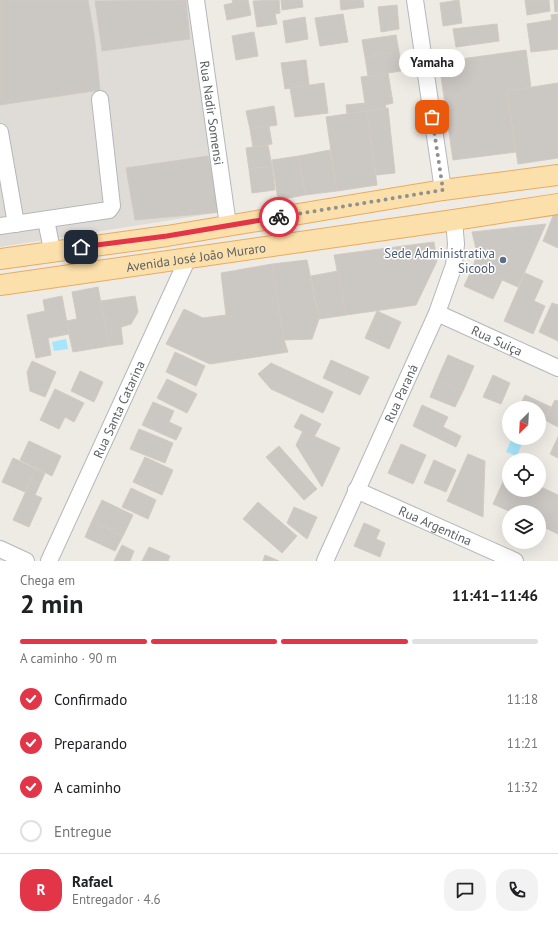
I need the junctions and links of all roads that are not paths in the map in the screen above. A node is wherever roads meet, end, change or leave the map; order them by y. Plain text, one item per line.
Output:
1 (196, 0) edge
2 (415, 0) edge
3 (100, 99) dead end
4 (0, 132) edge
5 (558, 175) edge
6 (443, 190) junction
7 (558, 204) edge
8 (46, 220) junction
9 (454, 220) junction
10 (16, 224) junction
11 (235, 224) junction
12 (0, 226) edge
13 (247, 249) junction
14 (52, 250) junction
15 (188, 258) junction
16 (0, 259) edge
17 (0, 285) edge
18 (437, 313) junction
19 (558, 368) edge
20 (356, 490) junction
21 (0, 549) edge
22 (26, 561) edge
23 (49, 561) edge
24 (325, 561) edge
25 (515, 561) edge

1 - 11 street, Rua Nadir Somensi
2 - 6 street
3 - 8 street
4 - 10 street
5 - 6 main road, Avenida José João Muraro
6 - 11 main road, Avenida José João Muraro
7 - 9 main road, Avenida José João Muraro
8 - 10 street
8 - 14 street
9 - 13 main road, Avenida José João Muraro
9 - 18 street, Rua Paraná
10 - 12 street
11 - 13 main road
11 - 14 main road, Avenida José João Muraro
11 - 15 main road
13 - 15 main road, Avenida José João Muraro
14 - 16 main road, Avenida José João Muraro
15 - 17 main road, Avenida José João Muraro
15 - 23 street, Rua Santa Catarina
18 - 19 street, Rua Suiça
18 - 20 street, Rua Paraná
20 - 24 street, Rua Paraná
20 - 25 street, Rua Argentina
21 - 22 street

